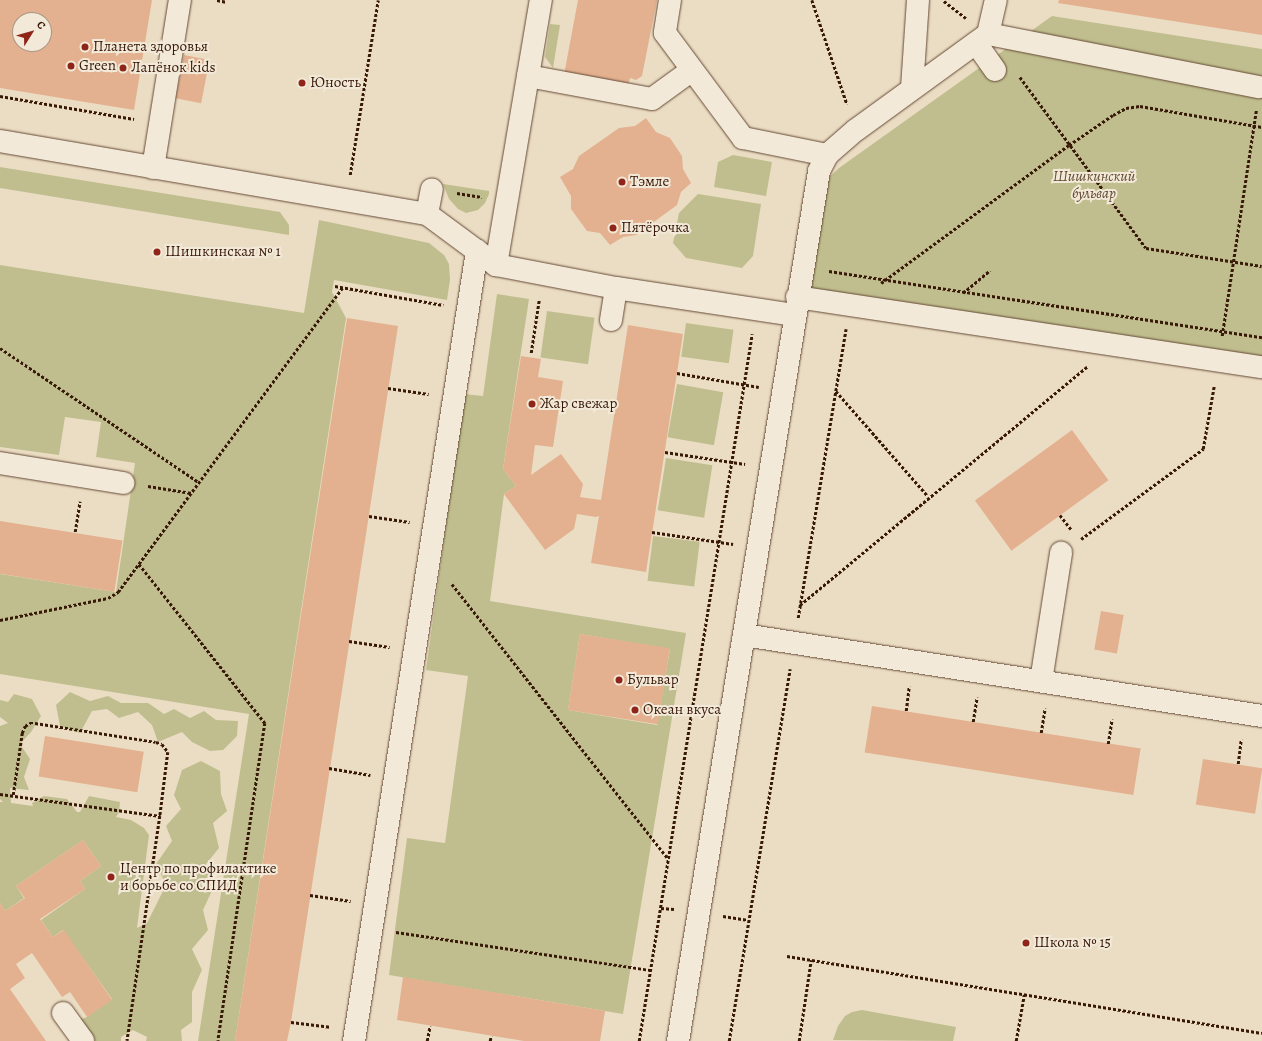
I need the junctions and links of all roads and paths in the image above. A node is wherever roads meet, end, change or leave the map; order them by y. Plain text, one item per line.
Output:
1 (180, 0) edge
2 (217, 0) edge
3 (378, 0) edge
4 (541, 0) edge
5 (670, 0) edge
6 (812, 0) edge
7 (918, 0) edge
8 (996, 0) edge
9 (227, 2) dead end
10 (982, 38) junction
11 (692, 70) junction
12 (1005, 70) joint
13 (528, 76) junction
14 (1259, 87) joint
15 (912, 88) junction
16 (0, 96) edge
17 (160, 123) junction
18 (1253, 126) junction
19 (1262, 127) edge
20 (856, 130) junction
21 (0, 141) edge
22 (1069, 145) junction
23 (827, 155) junction
24 (352, 167) dead end
25 (153, 168) junction
26 (432, 189) joint
27 (507, 201) junction
28 (427, 214) junction
29 (478, 251) junction
30 (1234, 261) junction
31 (496, 265) junction
32 (1262, 266) edge
33 (803, 267) junction
34 (990, 270) dead end
35 (885, 280) junction
36 (335, 286) dead end
37 (342, 287) junction
38 (616, 288) junction
39 (964, 292) junction
40 (540, 295) dead end
41 (850, 305) junction
42 (796, 306) junction
43 (755, 309) junction
44 (467, 310) junction
45 (611, 320) dead end
46 (960, 322) junction
47 (1223, 331) junction
48 (1262, 337) edge
49 (1114, 345) junction
50 (0, 348) edge
51 (531, 354) dead end
52 (1218, 361) junction
53 (1262, 367) edge
54 (677, 373) dead end
55 (744, 384) junction
56 (388, 388) dead end
57 (782, 390) junction
58 (836, 391) junction
59 (454, 398) junction
60 (665, 452) dead end
61 (731, 462) junction
62 (0, 463) edge
63 (770, 467) junction
64 (83, 476) junction
65 (199, 482) junction
66 (124, 483) joint
67 (191, 493) junction
68 (927, 494) dead end
69 (369, 516) dead end
70 (434, 525) junction
71 (75, 532) dead end
72 (652, 532) dead end
73 (718, 542) junction
74 (758, 547) junction
75 (1061, 553) joint
76 (429, 555) junction
77 (139, 564) junction
78 (800, 605) junction
79 (0, 620) edge
80 (744, 634) junction
81 (349, 641) dead end
82 (794, 643) junction
83 (414, 651) junction
84 (1041, 681) junction
85 (1262, 716) edge
86 (329, 768) dead end
87 (395, 778) junction
88 (0, 794) edge
89 (13, 795) junction
90 (160, 816) junction
91 (669, 858) junction
92 (310, 895) dead end
93 (375, 905) junction
94 (718, 915) dead end
95 (747, 920) junction
96 (372, 928) junction
97 (787, 956) dead end
98 (811, 960) junction
99 (651, 970) junction
100 (1024, 995) junction
101 (63, 1013) dead end
102 (291, 1022) dead end
103 (430, 1026) dead end
104 (1262, 1033) edge
105 (355, 1036) edge
106 (491, 1036) dead end
107 (83, 1041) edge
108 (127, 1041) edge
109 (218, 1041) edge
110 (427, 1041) edge
111 (490, 1041) edge
112 (639, 1041) edge
113 (678, 1041) edge
114 (729, 1041) edge
115 (798, 1041) edge
116 (1016, 1041) edge

1 - 17 street
2 - 9 path
3 - 24 path
4 - 13 street
5 - 11 street
6 - 20 path
7 - 15 street
8 - 10 street
10 - 12 street
10 - 14 street
10 - 15 street
11 - 13 street
11 - 23 street
12 - 22 path
13 - 27 street
14 - 18 path
15 - 20 street
16 - 17 path
17 - 25 street
18 - 19 path
18 - 22 path
18 - 30 path
20 - 23 street
21 - 25 street
22 - 30 path
22 - 35 path
23 - 33 street
25 - 28 street
26 - 27 path
26 - 28 street
27 - 31 street
28 - 29 street
29 - 31 street
29 - 44 street
30 - 32 path
30 - 47 path
31 - 38 street
33 - 35 path
33 - 42 street
34 - 39 path
35 - 39 path
35 - 41 path
36 - 37 path
37 - 44 path
37 - 65 path
38 - 43 street
38 - 45 street
39 - 46 path
39 - 47 path
40 - 51 path
41 - 42 street
41 - 46 street
41 - 58 path
42 - 43 street
42 - 57 street
43 - 55 path
44 - 59 street
46 - 49 street
47 - 48 path
47 - 52 path
49 - 52 street
49 - 78 path
50 - 65 path
52 - 53 street
52 - 75 path
54 - 55 path
55 - 57 path
55 - 61 path
56 - 59 path
57 - 63 street
58 - 68 path
58 - 78 path
59 - 70 street
60 - 61 path
61 - 63 path
61 - 73 path
62 - 64 street
63 - 74 street
64 - 66 street
64 - 71 path
65 - 67 path
66 - 67 path
67 - 77 path
69 - 70 path
70 - 76 street
72 - 73 path
73 - 74 path
73 - 91 path
74 - 80 street
75 - 84 street
76 - 83 street
76 - 91 path
77 - 79 path
77 - 109 path
78 - 82 path
80 - 82 street
80 - 113 street
81 - 83 path
82 - 84 street
82 - 95 path
83 - 87 street
84 - 85 street
86 - 87 path
87 - 93 street
88 - 89 path
89 - 90 path
89 - 90 path
90 - 108 path
91 - 99 path
92 - 93 path
93 - 96 street
94 - 95 path
95 - 114 path
96 - 99 path
96 - 105 street
97 - 98 path
98 - 100 path
98 - 115 path
99 - 112 path
100 - 104 path
100 - 116 path
101 - 107 street
102 - 105 path
103 - 110 path
106 - 111 path

